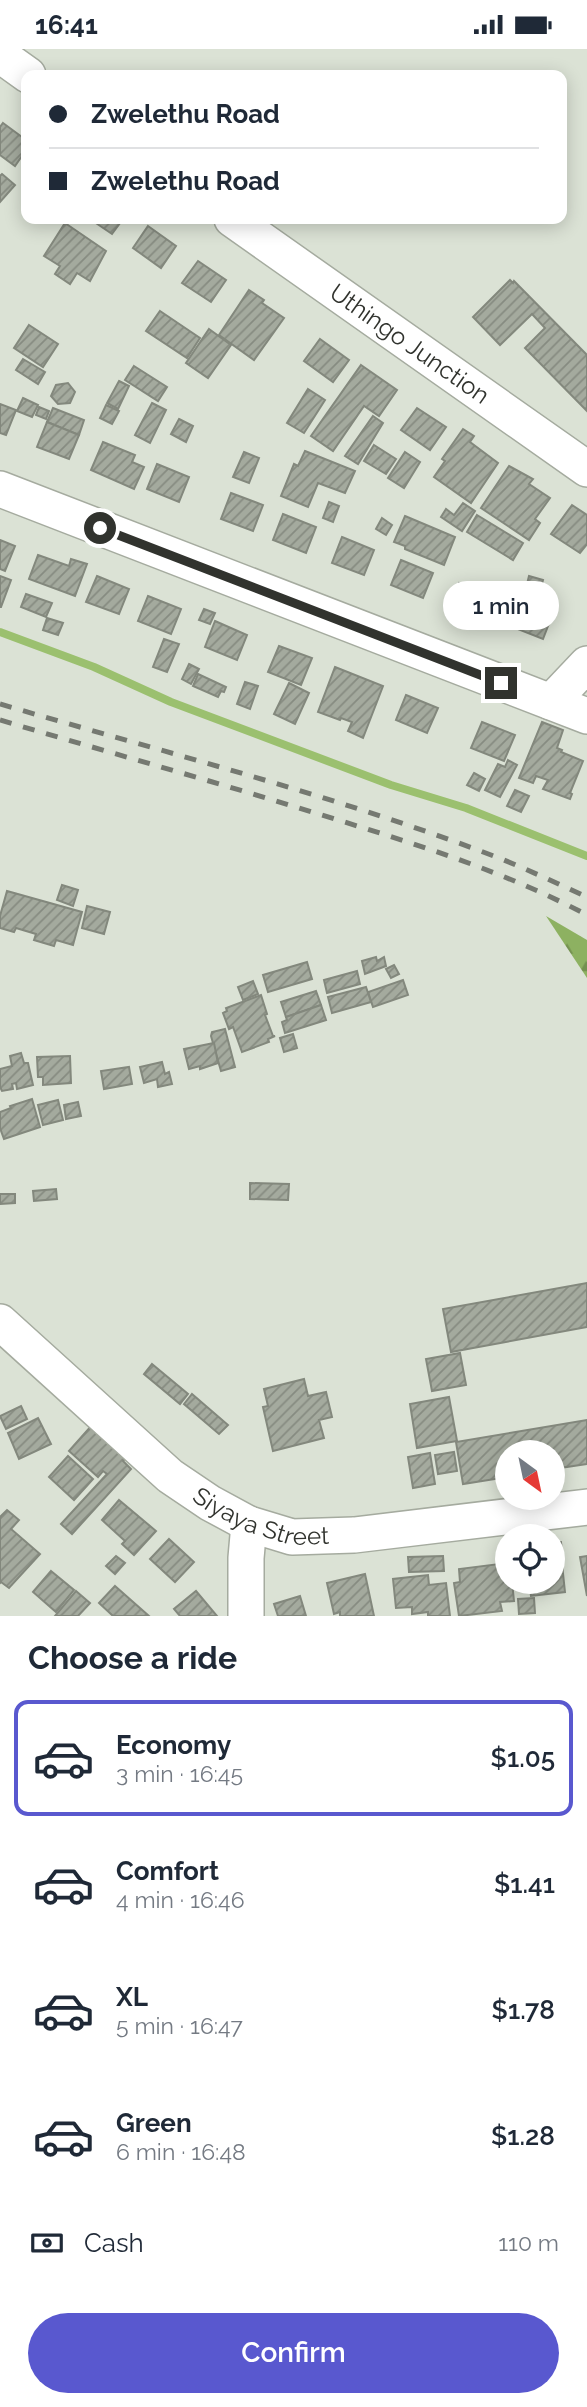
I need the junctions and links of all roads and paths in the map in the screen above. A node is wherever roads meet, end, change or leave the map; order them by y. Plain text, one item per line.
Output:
1 (0, 55) edge
2 (21, 70) edge
3 (239, 224) edge
4 (587, 469) edge
5 (0, 489) edge
6 (587, 664) edge
7 (551, 702) junction
8 (587, 716) edge
9 (0, 1322) edge
10 (587, 1507) edge
11 (249, 1524) junction
12 (246, 1616) edge

1 - 2 street
3 - 4 street, Uthingo Junction
5 - 7 street
6 - 7 street
7 - 8 street
9 - 11 street, Siyaya Street
10 - 11 street, Siyaya Street
11 - 12 street

